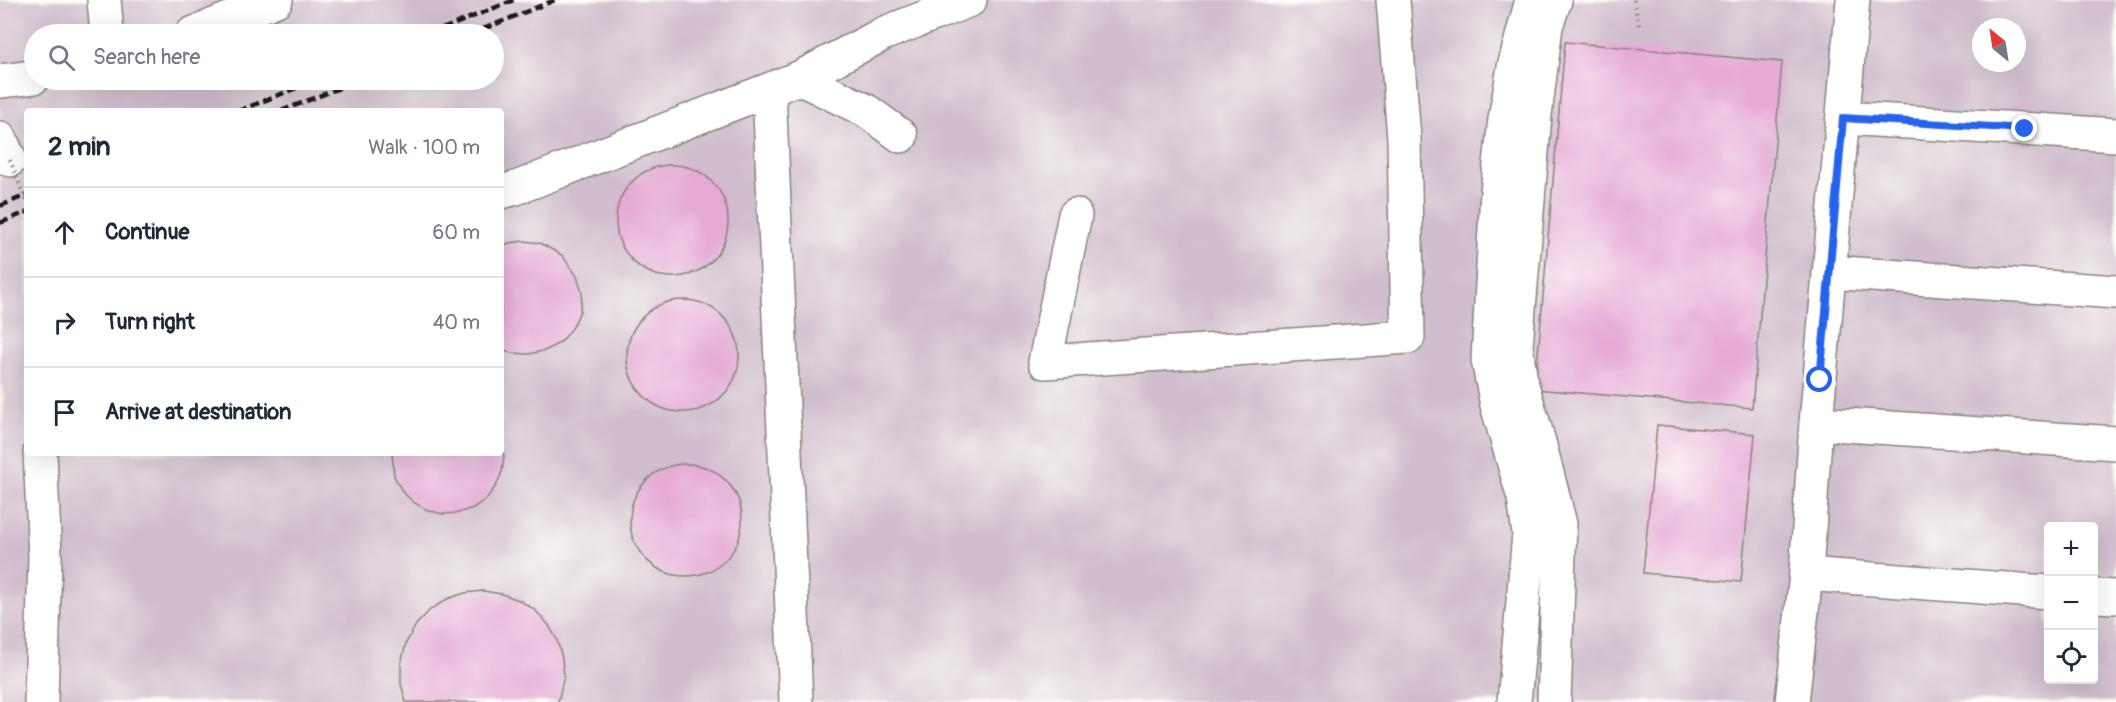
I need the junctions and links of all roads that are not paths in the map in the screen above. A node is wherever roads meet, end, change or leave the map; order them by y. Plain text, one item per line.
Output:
1 (104, 0) edge
2 (276, 0) edge
3 (970, 0) edge
4 (1393, 0) edge
5 (1532, 0) edge
6 (1555, 0) edge
7 (1853, 0) edge
8 (106, 24) edge
9 (217, 24) edge
10 (24, 78) edge
11 (799, 78) junction
12 (0, 81) edge
13 (769, 90) junction
14 (1843, 118) junction
15 (2116, 135) edge
16 (901, 136) dead end
17 (504, 191) edge
18 (1075, 216) dead end
19 (1830, 272) junction
20 (2116, 291) edge
21 (1816, 423) junction
22 (2116, 443) edge
23 (40, 456) edge
24 (1806, 574) junction
25 (2044, 592) edge
26 (2098, 596) edge
27 (2116, 597) edge
28 (41, 702) edge
29 (796, 702) edge
30 (1514, 702) edge
31 (1554, 702) edge
32 (1792, 702) edge

1 - 8 lane
2 - 9 lane
3 - 11 lane
4 - 18 lane
5 - 30 lane
6 - 31 lane
7 - 14 lane
10 - 12 lane
11 - 13 lane
11 - 16 lane
13 - 17 lane
13 - 29 lane
14 - 15 lane
14 - 19 lane
19 - 20 lane
19 - 21 lane
21 - 22 lane
21 - 24 lane
23 - 28 lane
24 - 25 lane
24 - 32 lane
26 - 27 lane

